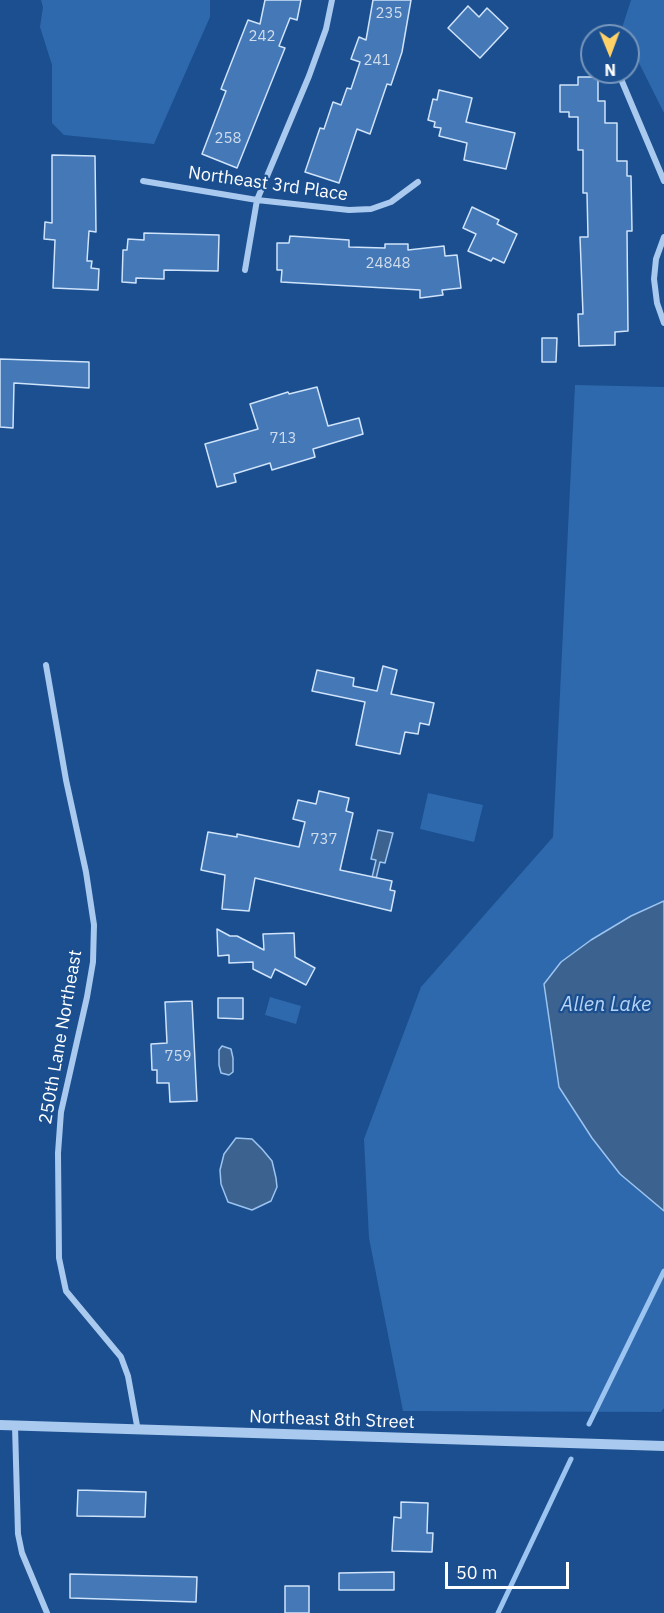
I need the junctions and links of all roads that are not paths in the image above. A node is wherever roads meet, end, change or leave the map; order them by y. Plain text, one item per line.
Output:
1 (332, 0) edge
2 (623, 84) edge
3 (143, 181) dead end
4 (664, 181) edge
5 (418, 182) dead end
6 (257, 200) junction
7 (664, 237) edge
8 (245, 270) dead end
9 (664, 323) edge
10 (46, 665) dead end
11 (0, 1425) edge
12 (15, 1426) junction
13 (138, 1431) junction
14 (664, 1446) edge
15 (47, 1613) edge

1 - 6 street
2 - 4 street
3 - 6 street, Northeast 3rd Place
5 - 6 street, Northeast 3rd Place
6 - 8 street
7 - 9 street
10 - 13 street, 250th Lane Northeast
11 - 12 street, Northeast 8th Street
12 - 13 street, Northeast 8th Street
12 - 15 street
13 - 14 street, Northeast 8th Street

